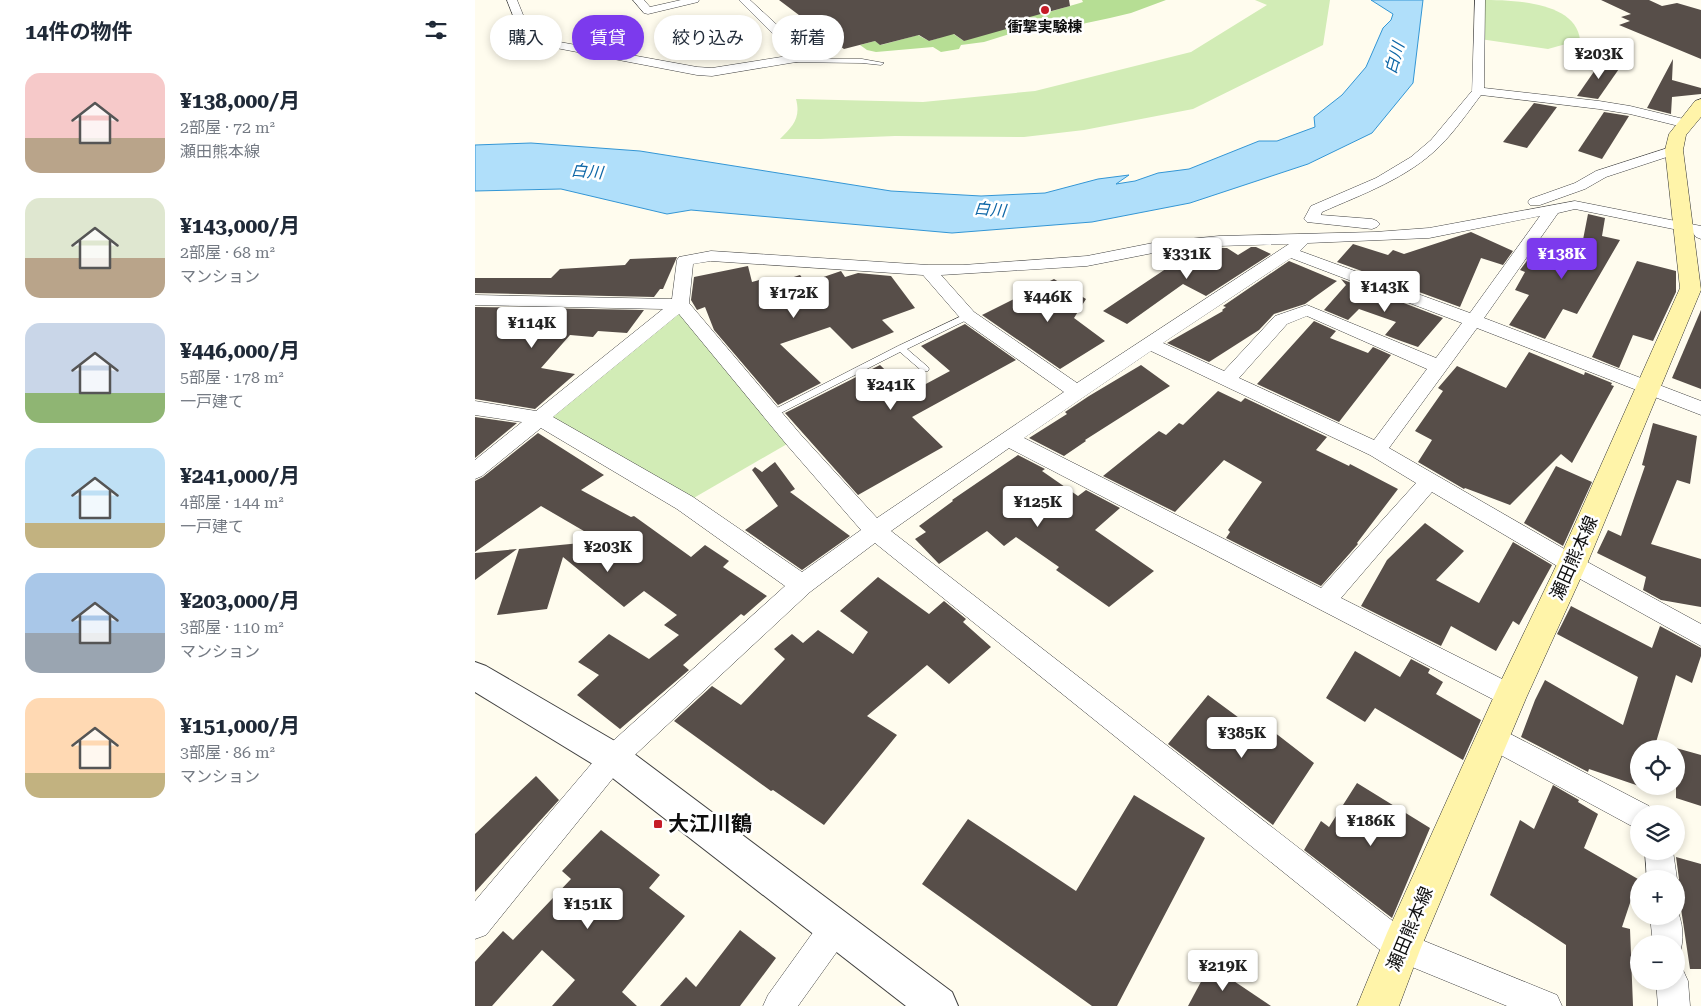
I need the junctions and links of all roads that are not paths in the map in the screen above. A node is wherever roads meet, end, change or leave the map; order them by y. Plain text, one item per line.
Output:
1 (512, 0) edge
2 (638, 0) edge
3 (694, 0) edge
4 (744, 0) edge
5 (1479, 0) edge
6 (786, 61) junction
7 (881, 63) dead end
8 (1478, 91) junction
9 (1694, 114) edge
10 (1674, 150) junction
11 (1552, 210) junction
12 (1692, 230) edge
13 (1305, 238) junction
14 (1289, 252) junction
15 (928, 270) junction
16 (475, 300) edge
17 (680, 304) junction
18 (968, 316) junction
19 (1473, 321) junction
20 (1149, 343) junction
21 (901, 348) junction
22 (1439, 367) junction
23 (925, 369) dead end
24 (1226, 380) junction
25 (1648, 386) junction
26 (1077, 392) junction
27 (475, 408) edge
28 (1701, 408) edge
29 (772, 414) junction
30 (539, 418) junction
31 (1010, 440) junction
32 (1377, 450) junction
33 (475, 470) edge
34 (1430, 481) junction
35 (875, 531) junction
36 (1572, 564) junction
37 (802, 585) junction
38 (1324, 601) junction
39 (1701, 636) edge
40 (475, 676) edge
41 (1511, 696) junction
42 (1493, 737) junction
43 (613, 758) junction
44 (1630, 811) edge
45 (475, 924) edge
46 (835, 928) junction
47 (1401, 947) junction
48 (1672, 990) edge
49 (779, 1006) edge
50 (938, 1006) edge
51 (1378, 1006) edge
52 (1546, 1006) edge
53 (1674, 1006) edge

1 - 6 street
2 - 3 street
4 - 6 street
5 - 8 street
6 - 7 lane
8 - 9 street
8 - 10 street
9 - 10 main road
10 - 12 main road, 瀬田熊本線
11 - 12 street
11 - 13 street
11 - 19 street
12 - 25 main road, 瀬田熊本線
13 - 14 street
13 - 15 street
14 - 19 street
14 - 20 street
15 - 17 street
15 - 18 street
16 - 17 street
17 - 29 street
17 - 30 street
18 - 21 lane
18 - 26 street
19 - 22 street
19 - 25 street
20 - 24 street
20 - 26 street
21 - 23 lane
21 - 29 lane
22 - 24 street
22 - 32 street
24 - 32 street
25 - 28 street
25 - 36 main road, 瀬田熊本線
26 - 31 street
27 - 30 street
29 - 35 street
30 - 33 street
30 - 37 street
31 - 35 street
31 - 38 street
32 - 34 street
34 - 36 street
34 - 38 street
35 - 37 street
35 - 47 street
36 - 39 street
36 - 41 main road, 瀬田熊本線
37 - 43 street
38 - 41 street
40 - 43 street
41 - 42 main road, 瀬田熊本線
42 - 44 street
42 - 47 main road, 瀬田熊本線
43 - 45 street
43 - 46 street
46 - 49 street
46 - 50 street
47 - 51 main road, 瀬田熊本線
47 - 52 street
48 - 53 street

